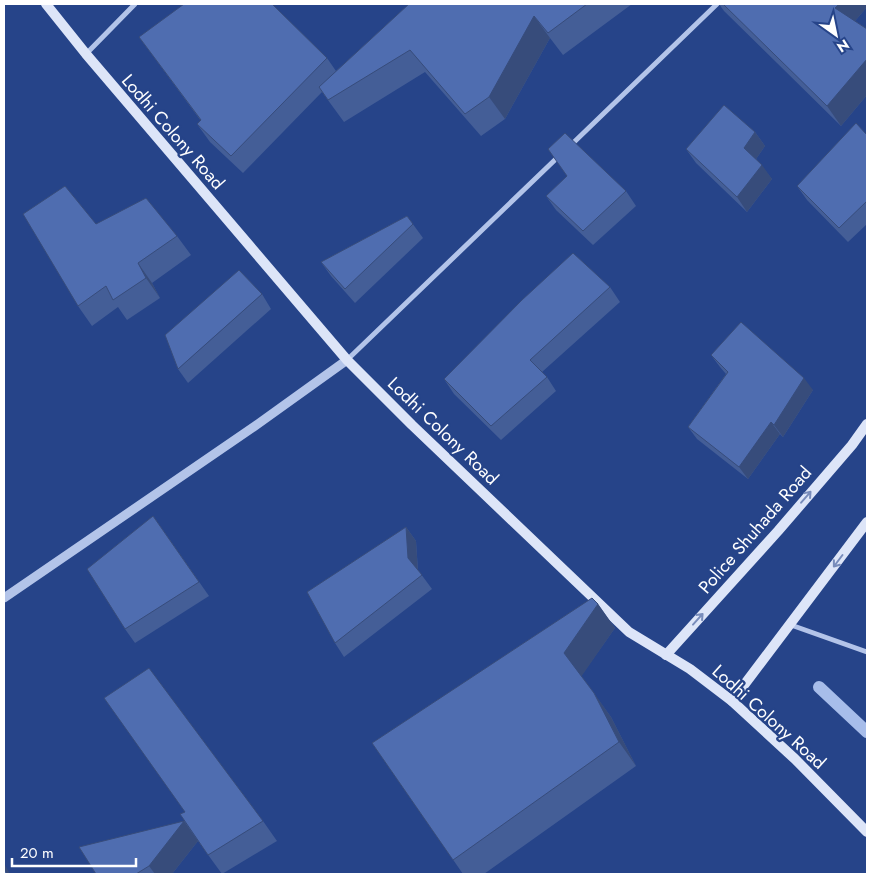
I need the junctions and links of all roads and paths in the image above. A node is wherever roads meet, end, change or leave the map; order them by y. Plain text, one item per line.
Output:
1 (46, 4) edge
2 (135, 4) edge
3 (717, 4) edge
4 (86, 54) junction
5 (347, 360) junction
6 (867, 424) edge
7 (867, 522) edge
8 (4, 598) edge
9 (791, 625) junction
10 (867, 652) edge
11 (666, 655) junction
12 (732, 701) junction
13 (867, 832) edge

1 - 4 main road, Lodhi Colony Road
2 - 4 street
3 - 5 street
4 - 5 main road, Lodhi Colony Road
5 - 8 street
5 - 11 main road, Lodhi Colony Road
11 -> 6 main road, Police Shuhada Road
7 -> 9 main road
9 - 10 street
9 - 12 main road
11 - 12 main road, Lodhi Colony Road
12 - 13 main road, Lodhi Colony Road

